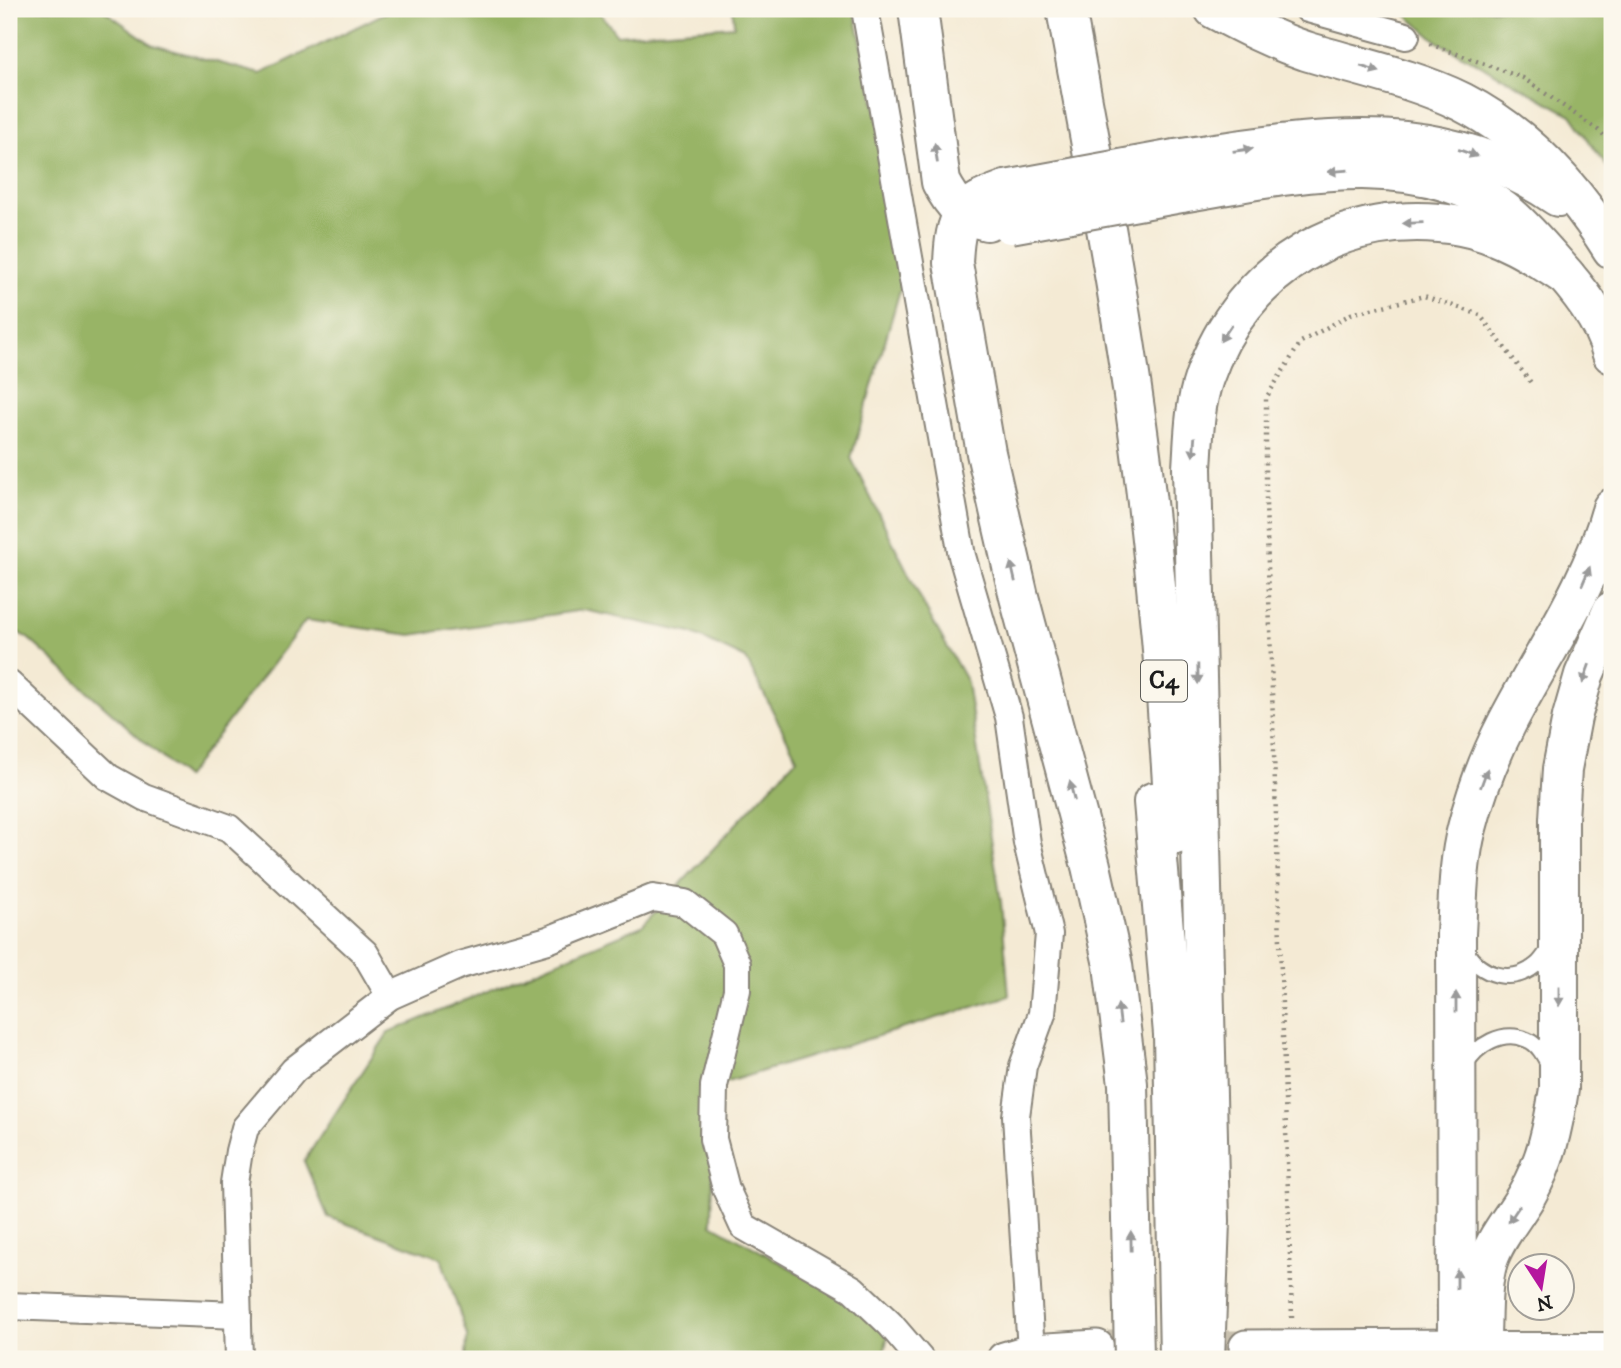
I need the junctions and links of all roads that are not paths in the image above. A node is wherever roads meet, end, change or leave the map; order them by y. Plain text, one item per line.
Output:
1 (865, 9) edge
2 (918, 9) edge
3 (1047, 9) edge
4 (1066, 9) edge
5 (1214, 9) edge
6 (1308, 9) edge
7 (1406, 36) road end
8 (1178, 176) junction
9 (963, 213) junction
10 (1607, 240) edge
11 (1566, 276) junction
12 (1612, 354) edge
13 (1612, 508) edge
14 (1612, 611) edge
15 (9, 684) edge
16 (1559, 927) junction
17 (1456, 934) junction
18 (390, 996) junction
19 (1456, 1083) junction
20 (1559, 1089) junction
21 (9, 1306) edge
22 (238, 1315) junction
23 (1612, 1346) edge
24 (1097, 1347) tunnel mouth
25 (1246, 1347) tunnel mouth
26 (1469, 1347) junction
27 (1018, 1355) edge
28 (239, 1359) edge
29 (920, 1359) edge
30 (1134, 1359) edge
31 (1179, 1359) edge
32 (1204, 1359) edge

1 - 27 street
9 -> 2 highway
3 - 31 highway, C4
4 - 32 highway, C4
5 -> 10 highway
6 - 7 street
8 - 9 highway, bridge
8 -> 10 highway
11 -> 8 highway
30 -> 9 highway, bridge
11 - 12 highway
11 -> 32 highway
17 -> 13 highway
14 -> 16 highway
15 - 18 street
16 - 17 lane
16 -> 20 highway
19 -> 17 highway
18 - 22 street
18 - 29 street
19 - 20 lane
26 -> 19 highway
20 -> 26 highway
21 - 22 street
22 - 28 street
23 - 26 street
24 - 27 street
25 - 26 street

